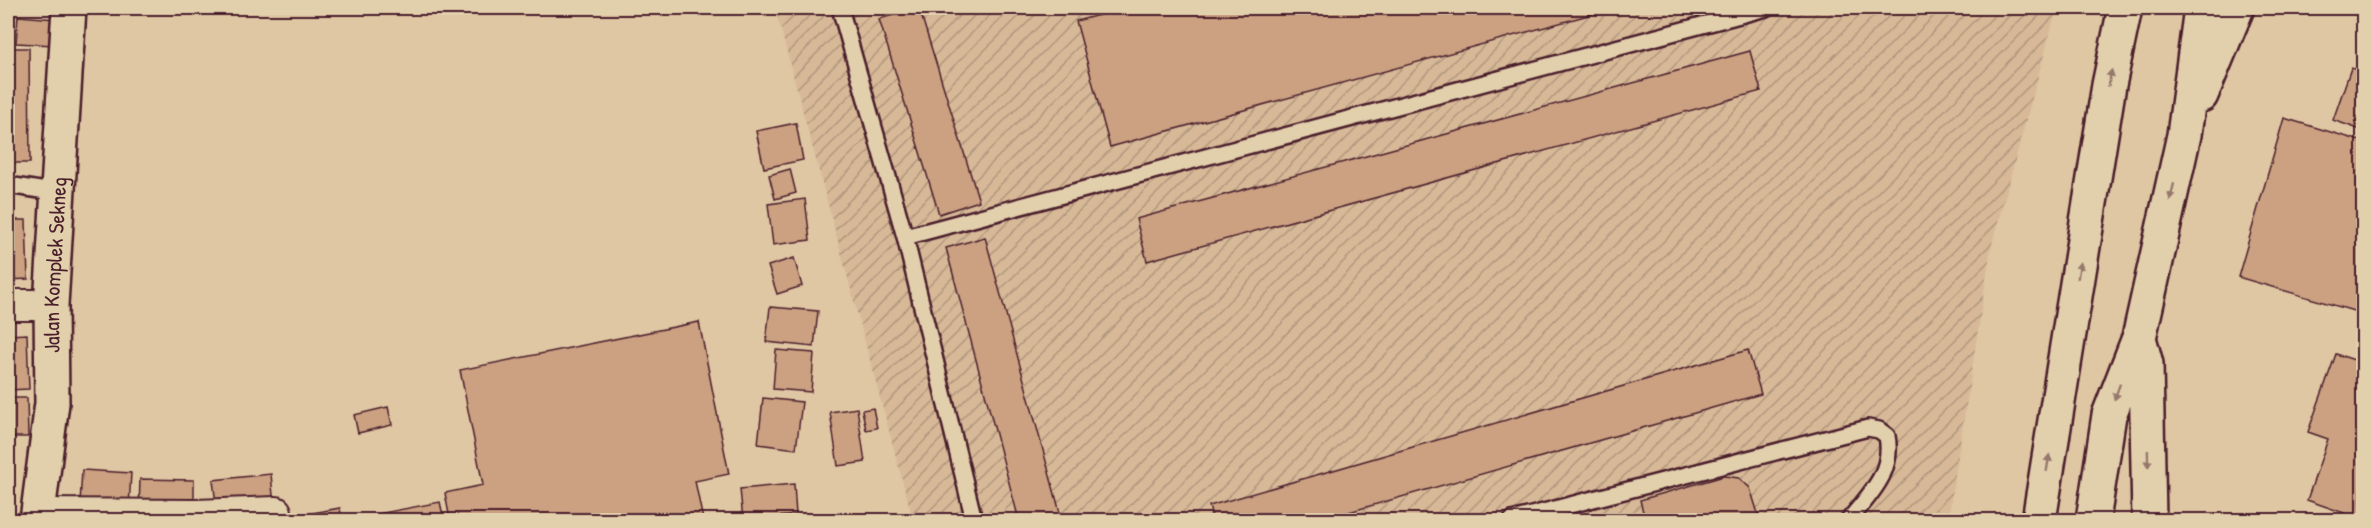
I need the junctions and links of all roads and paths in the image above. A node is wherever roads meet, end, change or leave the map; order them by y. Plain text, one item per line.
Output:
1 (69, 8) edge
2 (840, 8) edge
3 (1766, 8) edge
4 (2125, 8) edge
5 (2201, 8) edge
6 (2237, 8) edge
7 (2184, 135) junction
8 (8, 185) edge
9 (59, 193) junction
10 (905, 237) junction
11 (8, 305) edge
12 (51, 305) junction
13 (2139, 338) junction
14 (276, 512) dead end
15 (37, 517) edge
16 (974, 520) edge
17 (1512, 520) edge
18 (1849, 520) edge
19 (2039, 520) edge
20 (2093, 520) edge
21 (2149, 520) edge

1 - 9 main road, Jalan Komplek Sekneg
2 - 10 lane
3 - 10 lane
19 -> 4 main road
5 - 7 main road
6 - 7 main road
7 -> 13 main road
8 - 9 lane
9 - 12 main road, Jalan Komplek Sekneg
10 - 16 lane
11 - 12 street
12 - 15 main road, Jalan Komplek Sekneg
13 -> 20 main road
13 -> 21 main road
14 - 15 street
17 - 18 lane

